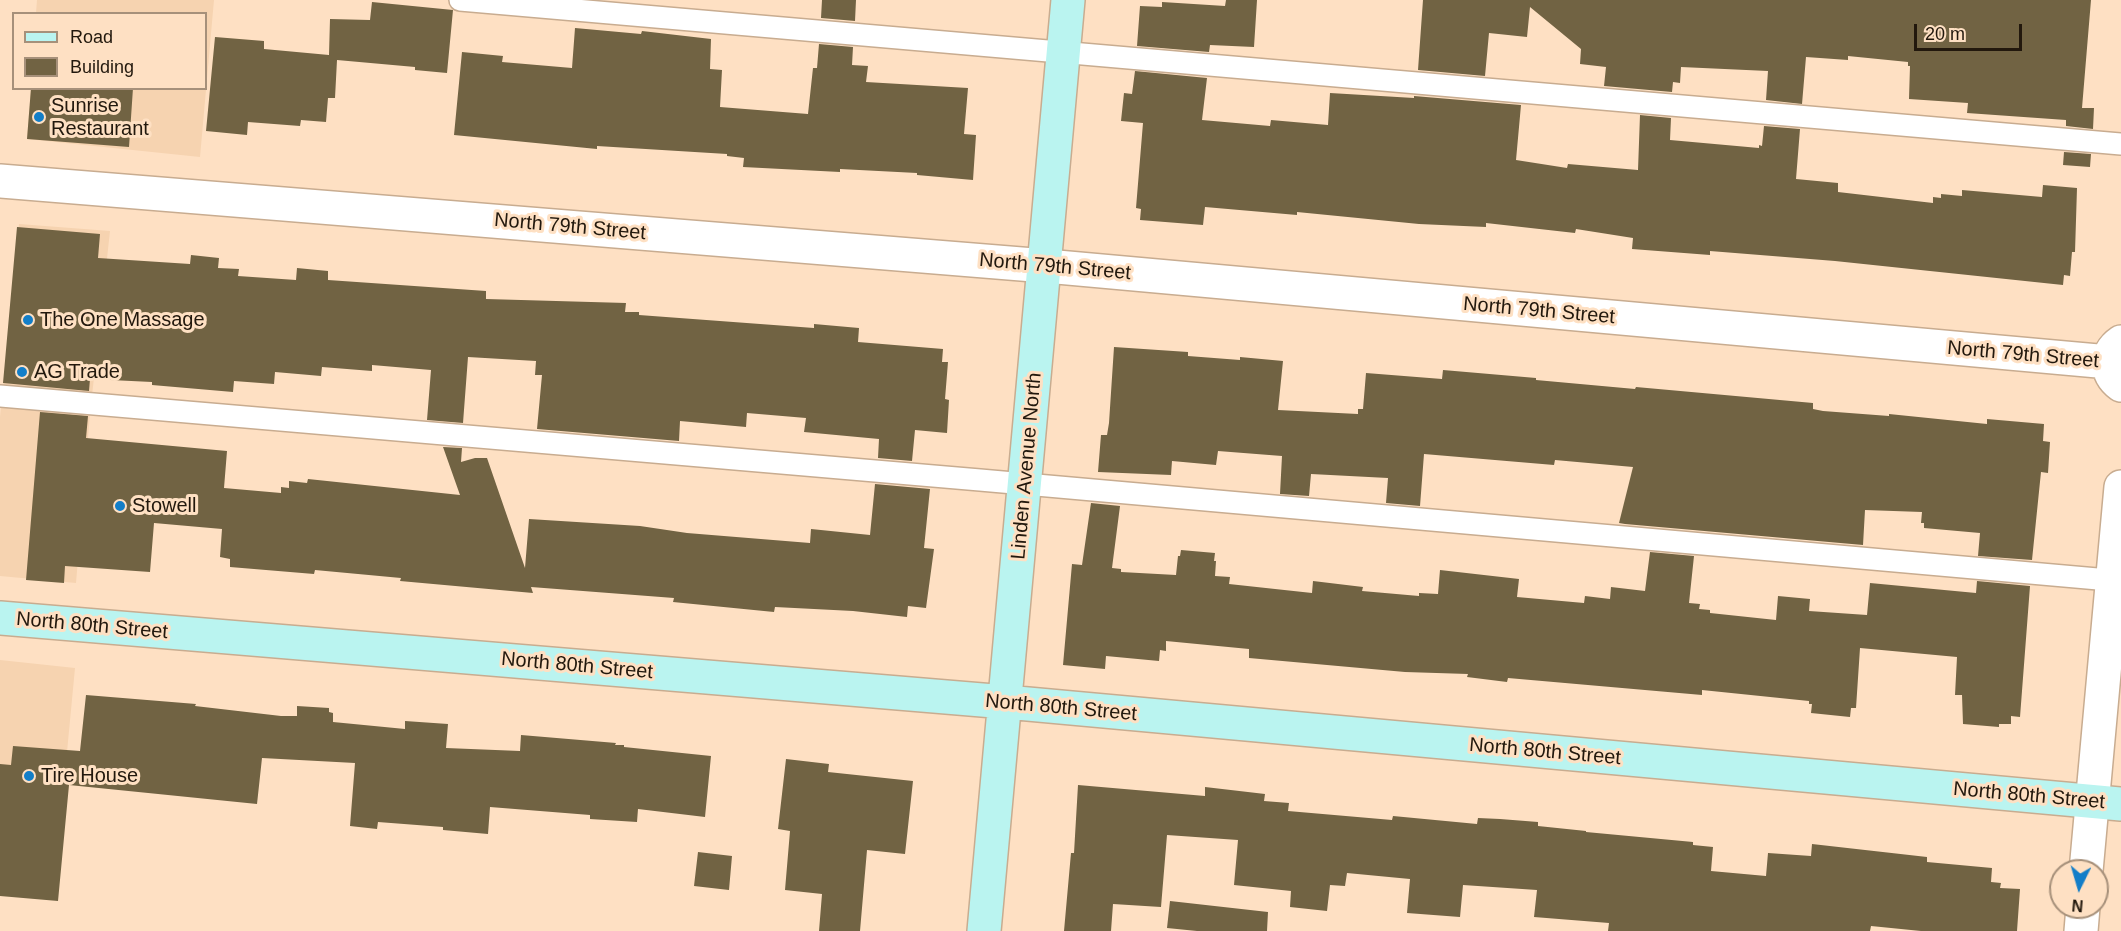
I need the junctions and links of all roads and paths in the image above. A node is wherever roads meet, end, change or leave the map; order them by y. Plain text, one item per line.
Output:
1 (460, 0) edge
2 (1068, 0) edge
3 (1064, 52) junction
4 (2121, 144) edge
5 (0, 181) edge
6 (1046, 266) junction
7 (2117, 363) edge
8 (0, 396) edge
9 (1025, 484) junction
10 (2121, 487) edge
11 (2117, 581) edge
12 (0, 618) edge
13 (1006, 702) junction
14 (2107, 803) edge
15 (2090, 859) edge
16 (984, 931) edge

1 - 3 lane
2 - 3 street, Linden Avenue North
3 - 4 lane
3 - 6 street, Linden Avenue North
5 - 6 street, North 79th Street
6 - 7 street, North 79th Street
6 - 9 street, Linden Avenue North
8 - 9 lane
9 - 11 lane
9 - 13 street, Linden Avenue North
10 - 11 street
11 - 14 street
12 - 13 street, North 80th Street
13 - 14 street, North 80th Street
13 - 16 street, Linden Avenue North
14 - 15 street

